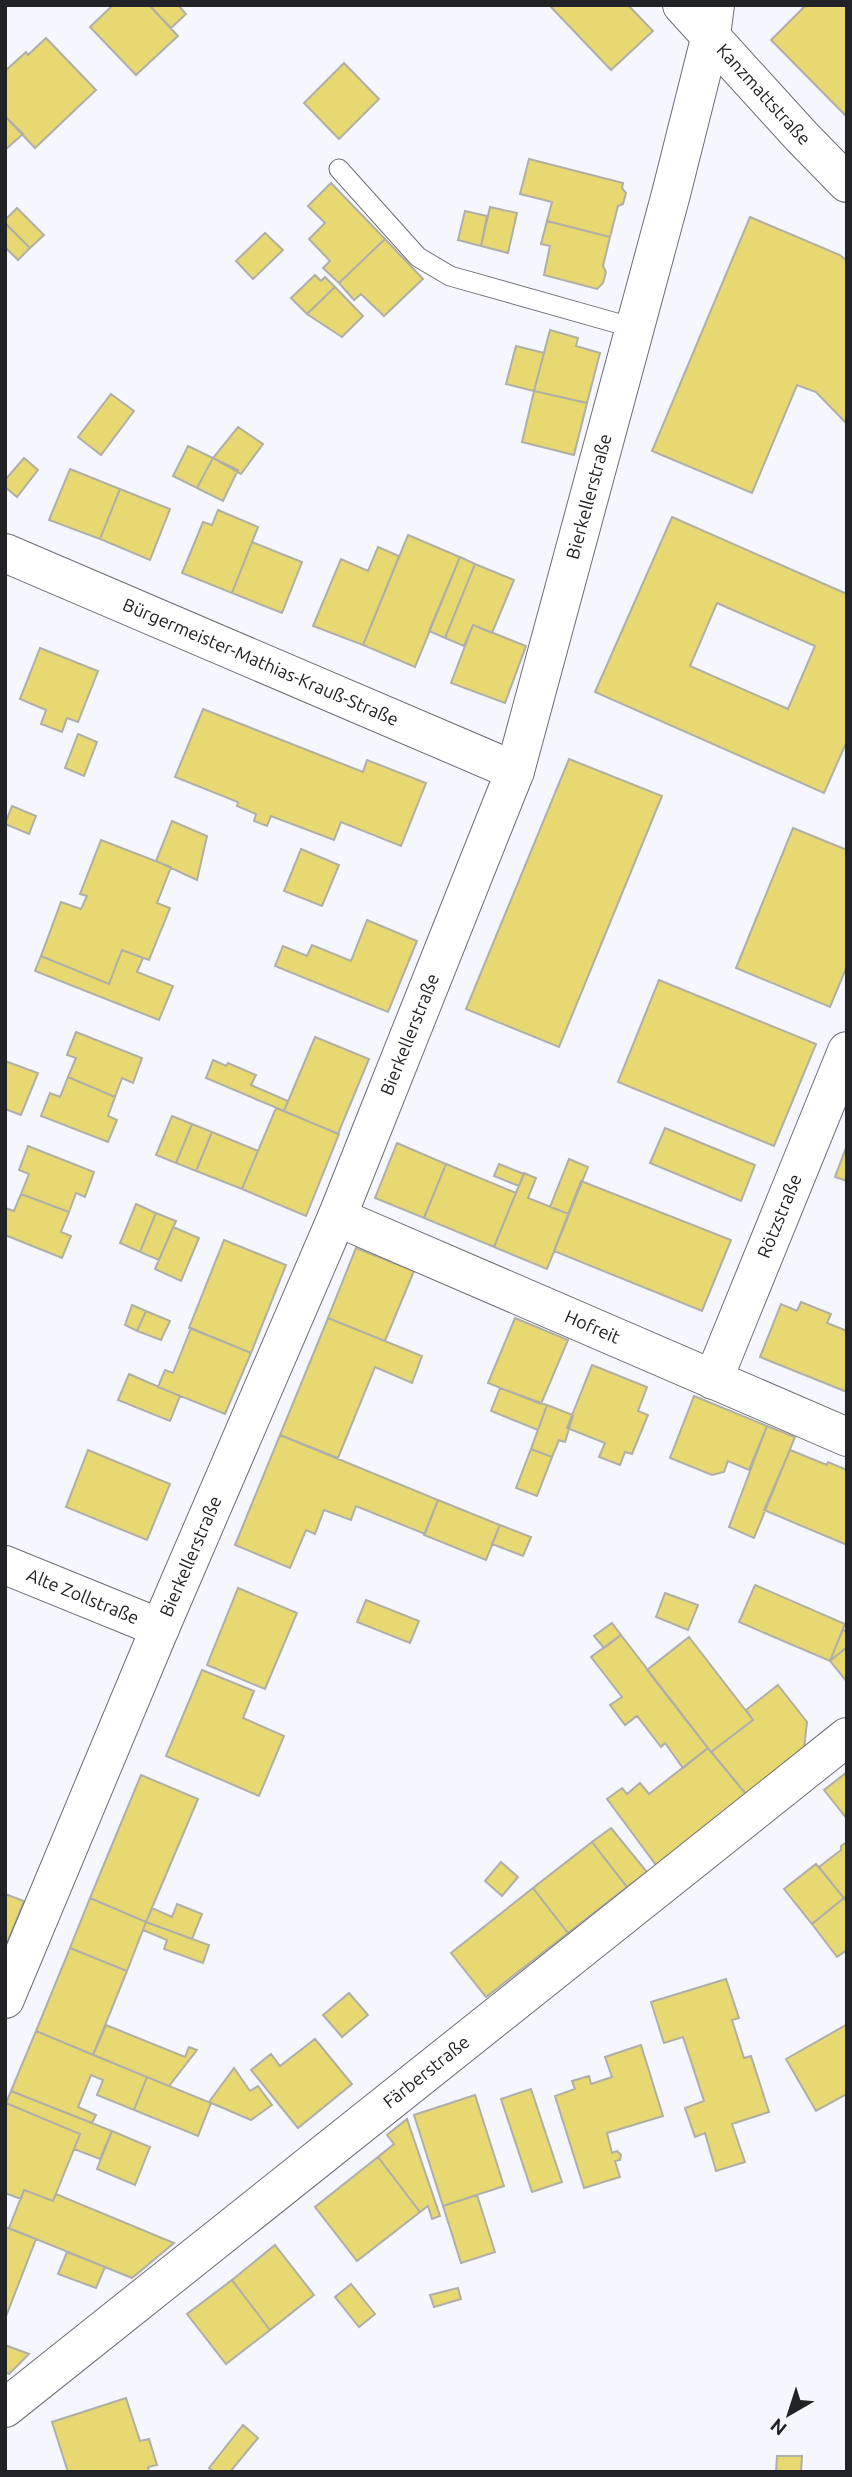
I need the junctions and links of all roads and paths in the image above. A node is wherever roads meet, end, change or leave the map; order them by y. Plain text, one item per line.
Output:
1 (682, 5) edge
2 (713, 20) edge
3 (339, 169) dead end
4 (847, 183) edge
5 (634, 328) junction
6 (5, 553) edge
7 (515, 771) junction
8 (847, 1051) edge
9 (337, 1217) junction
10 (713, 1380) junction
11 (847, 1437) edge
12 (5, 1565) edge
13 (160, 1628) junction
14 (847, 1737) edge
15 (5, 1999) edge
16 (5, 2408) edge

1 - 2 street, Kanzmattstraße
2 - 4 street, Kanzmattstraße
2 - 5 street, Bierkellerstraße
3 - 5 lane
5 - 7 street, Bierkellerstraße
6 - 7 street, Bürgermeister-Mathias-Krauß-Straße
7 - 9 street, Bierkellerstraße
8 - 10 street, Rötzstraße
9 - 10 street, Hofreit
9 - 13 street, Bierkellerstraße
10 - 11 street, Hofreit
12 - 13 street, Alte Zollstraße
13 - 15 street, Bierkellerstraße
14 - 16 street, Färberstraße

